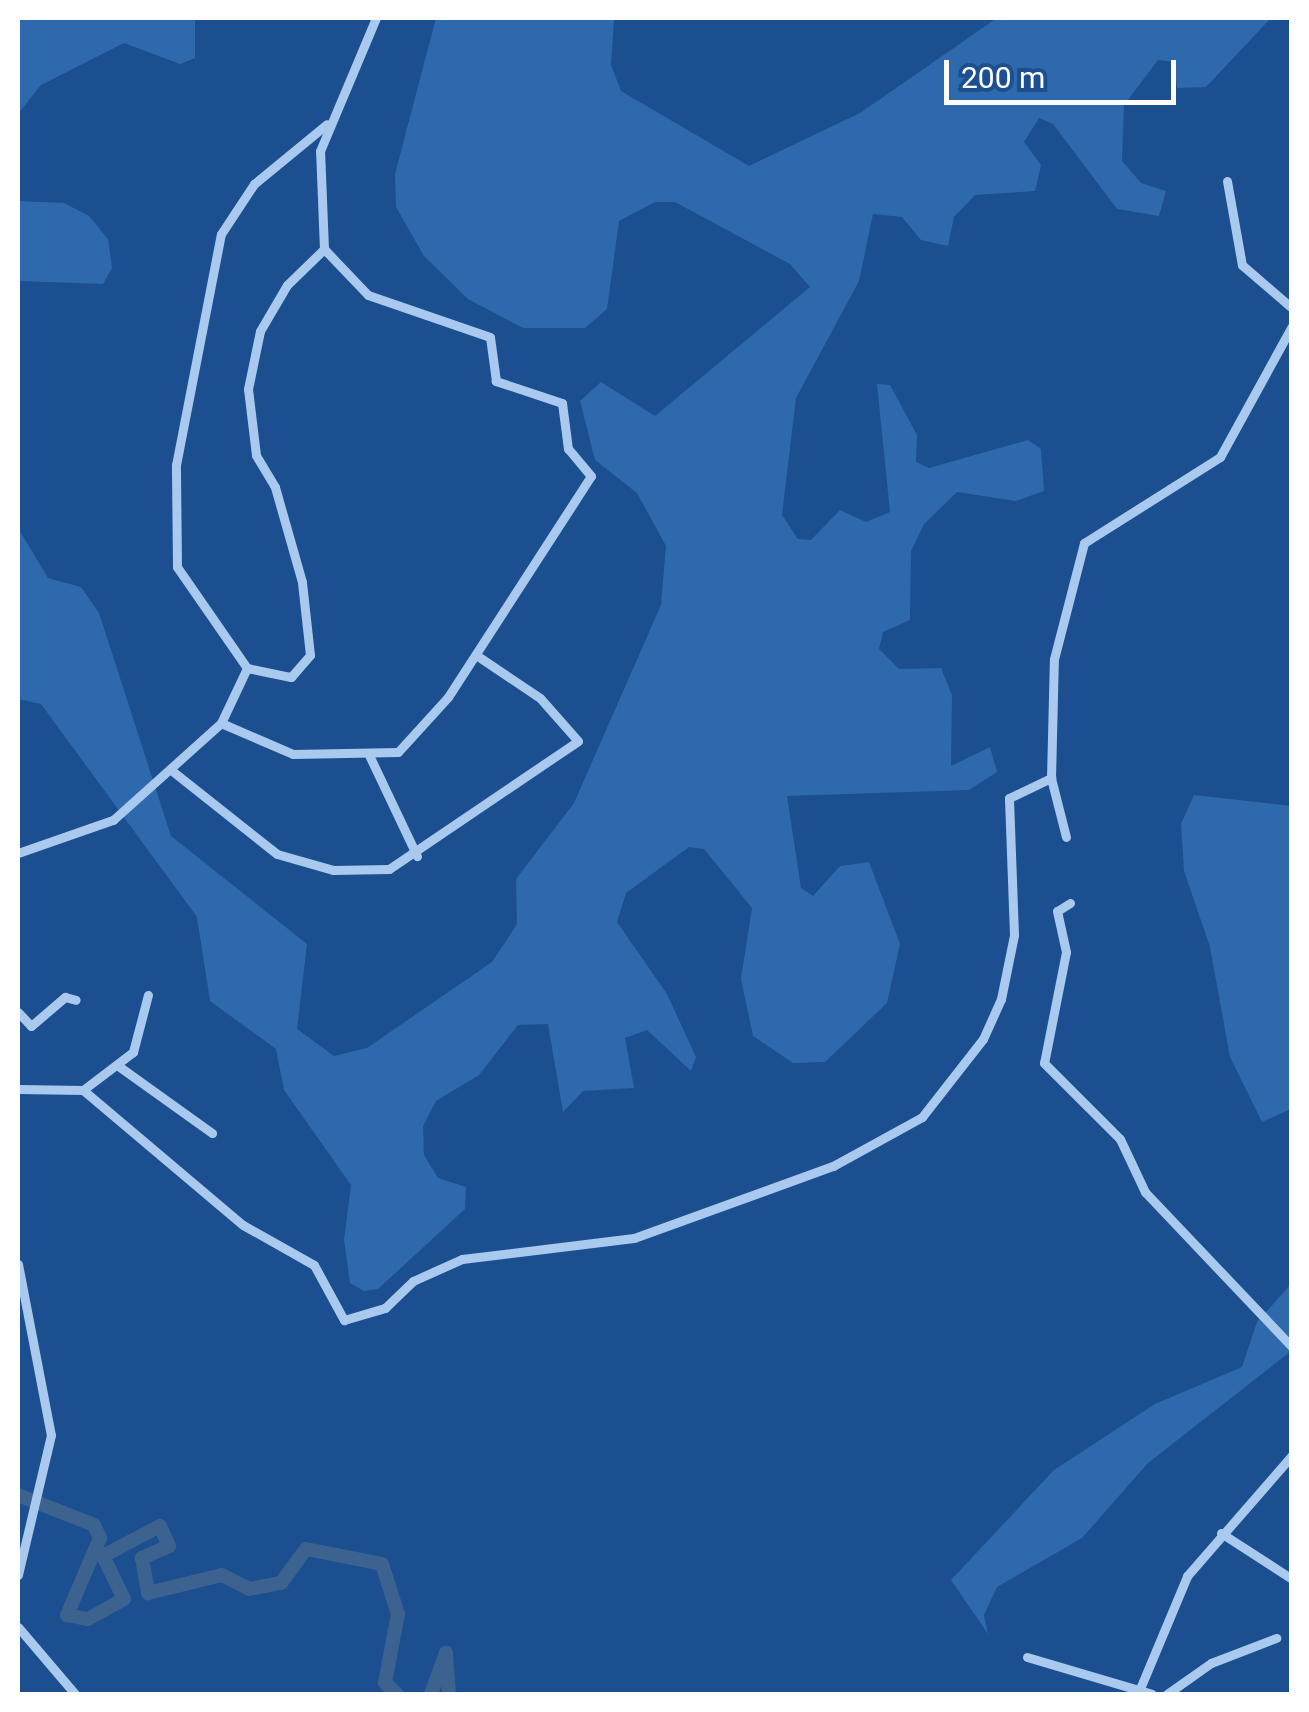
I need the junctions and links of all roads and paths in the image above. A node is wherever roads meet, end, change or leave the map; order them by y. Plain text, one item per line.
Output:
1 (376, 18) edge
2 (329, 122) junction
3 (1227, 182) dead end
4 (324, 249) junction
5 (1292, 308) edge
6 (1292, 326) edge
7 (476, 655) junction
8 (247, 668) junction
9 (221, 723) junction
10 (369, 756) junction
11 (171, 770) junction
12 (1051, 778) junction
13 (1066, 838) dead end
14 (18, 853) edge
15 (417, 856) junction
16 (1070, 903) dead end
17 (148, 995) dead end
18 (76, 1000) dead end
19 (18, 1012) edge
20 (117, 1065) junction
21 (18, 1089) edge
22 (83, 1090) junction
23 (212, 1132) dead end
24 (18, 1264) edge
25 (1292, 1348) edge
26 (1292, 1454) edge
27 (1221, 1533) junction
28 (18, 1575) edge
29 (1292, 1579) edge
30 (18, 1626) edge
31 (1276, 1638) dead end
32 (1026, 1657) dead end
33 (1139, 1691) junction
34 (74, 1694) edge
35 (1152, 1694) edge
36 (1168, 1694) edge

1 - 2 street
2 - 4 street
2 - 8 street
3 - 5 street
4 - 7 street
4 - 8 street
6 - 12 street
7 - 10 street
7 - 15 street
8 - 9 street
9 - 10 street
9 - 11 street
10 - 15 street
11 - 14 street
11 - 15 street
12 - 13 street
12 - 22 street
16 - 25 street
17 - 20 street
18 - 19 street
20 - 22 street
20 - 23 street
21 - 22 street
24 - 28 street
26 - 27 street
27 - 29 street
27 - 33 street
30 - 34 street
31 - 36 street
32 - 33 street
33 - 35 street

